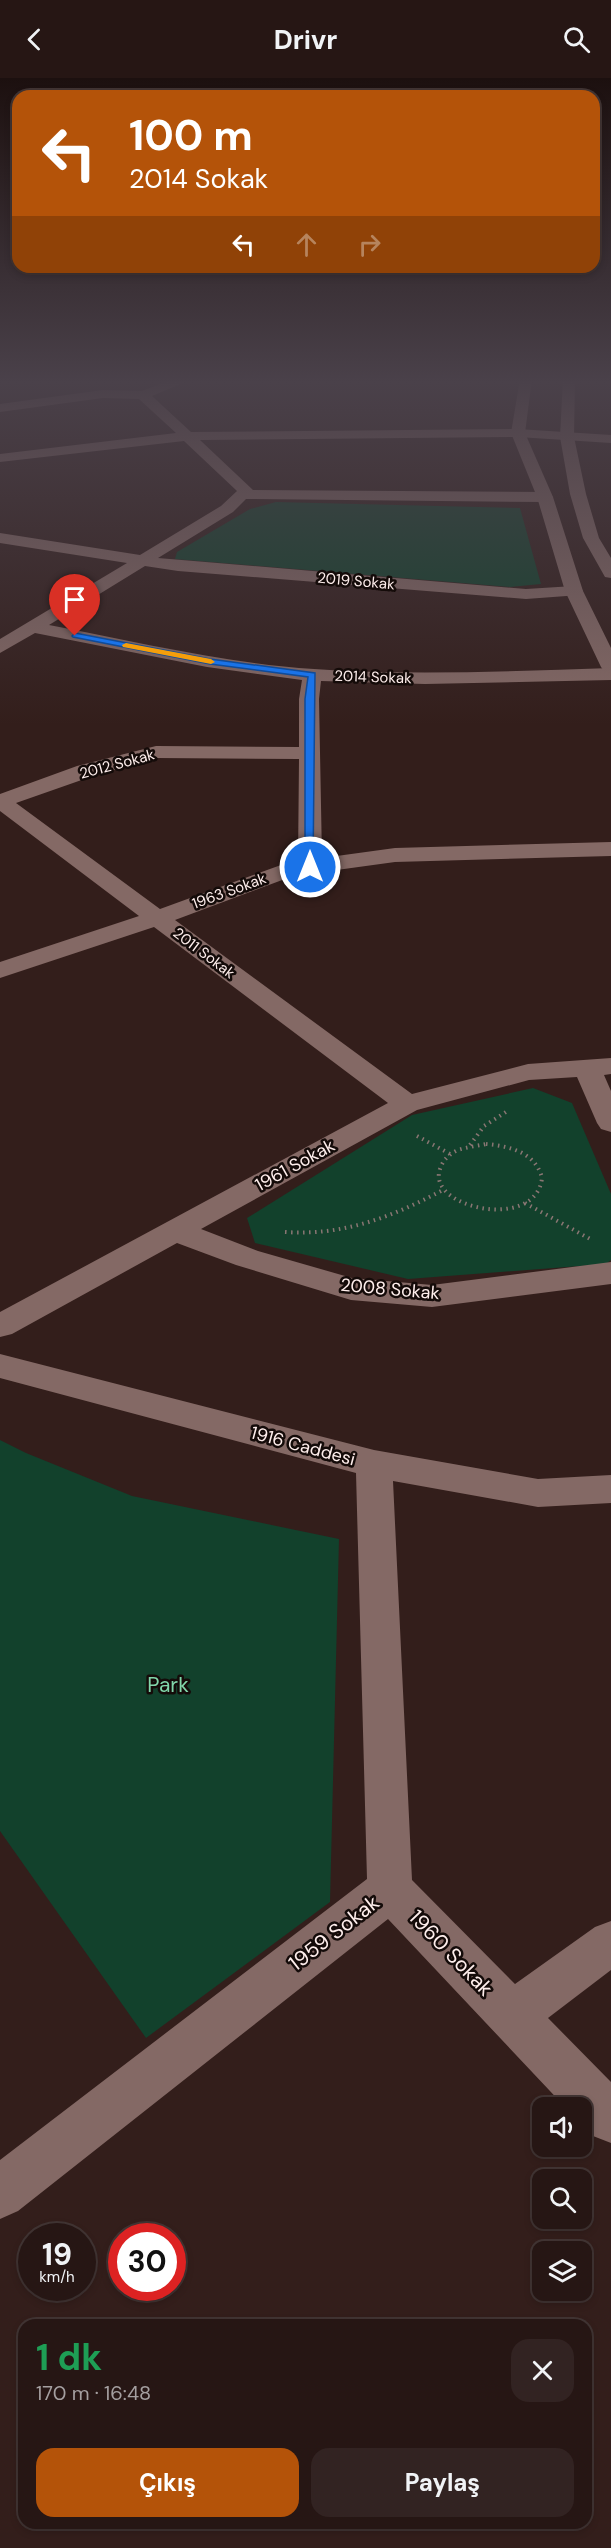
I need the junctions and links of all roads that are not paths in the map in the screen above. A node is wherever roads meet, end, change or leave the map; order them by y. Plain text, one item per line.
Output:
1 (242, 494) edge
2 (269, 494) edge
3 (578, 494) edge
4 (544, 497) joint
5 (0, 538) edge
6 (140, 560) junction
7 (611, 573) edge
8 (574, 591) junction
9 (30, 627) junction
10 (0, 648) edge
11 (611, 667) edge
12 (611, 674) edge
13 (312, 675) junction
14 (309, 753) junction
15 (0, 801) edge
16 (611, 849) edge
17 (310, 867) junction
18 (157, 918) junction
19 (0, 970) edge
20 (599, 1067) edge
21 (407, 1104) junction
22 (611, 1123) edge
23 (176, 1231) junction
24 (606, 1259) edge
25 (0, 1326) edge
26 (0, 1366) edge
27 (374, 1464) junction
28 (611, 1489) edge
29 (390, 1889) junction
30 (611, 1943) edge
31 (512, 2016) junction
32 (611, 2118) edge
33 (0, 2193) edge

1 - 6 street
2 - 4 street
3 - 7 street
4 - 8 street
5 - 6 street, 2019 Sokak
6 - 8 street, 2019 Sokak
6 - 9 street
8 - 11 street
9 - 10 street
9 - 13 street, 2014 Sokak
12 - 13 street, 2014 Sokak
13 - 14 street
14 - 15 street, 2012 Sokak
14 - 17 street
15 - 18 street, 2011 Sokak
16 - 17 street, 1963 Sokak
17 - 18 street, 1963 Sokak
18 - 19 street, 1963 Sokak
18 - 21 street, 2011 Sokak
20 - 21 street, 1961 Sokak
20 - 22 street
21 - 23 street, 1961 Sokak
23 - 24 street, 2008 Sokak
23 - 25 street, 1961 Sokak
26 - 27 street, 1916 Caddesi
27 - 28 street, 1916 Caddesi
27 - 29 street, 1959 Sokak
29 - 31 street, 1960 Sokak
29 - 33 street, 1959 Sokak
30 - 31 street
31 - 32 street, 1960 Sokak

